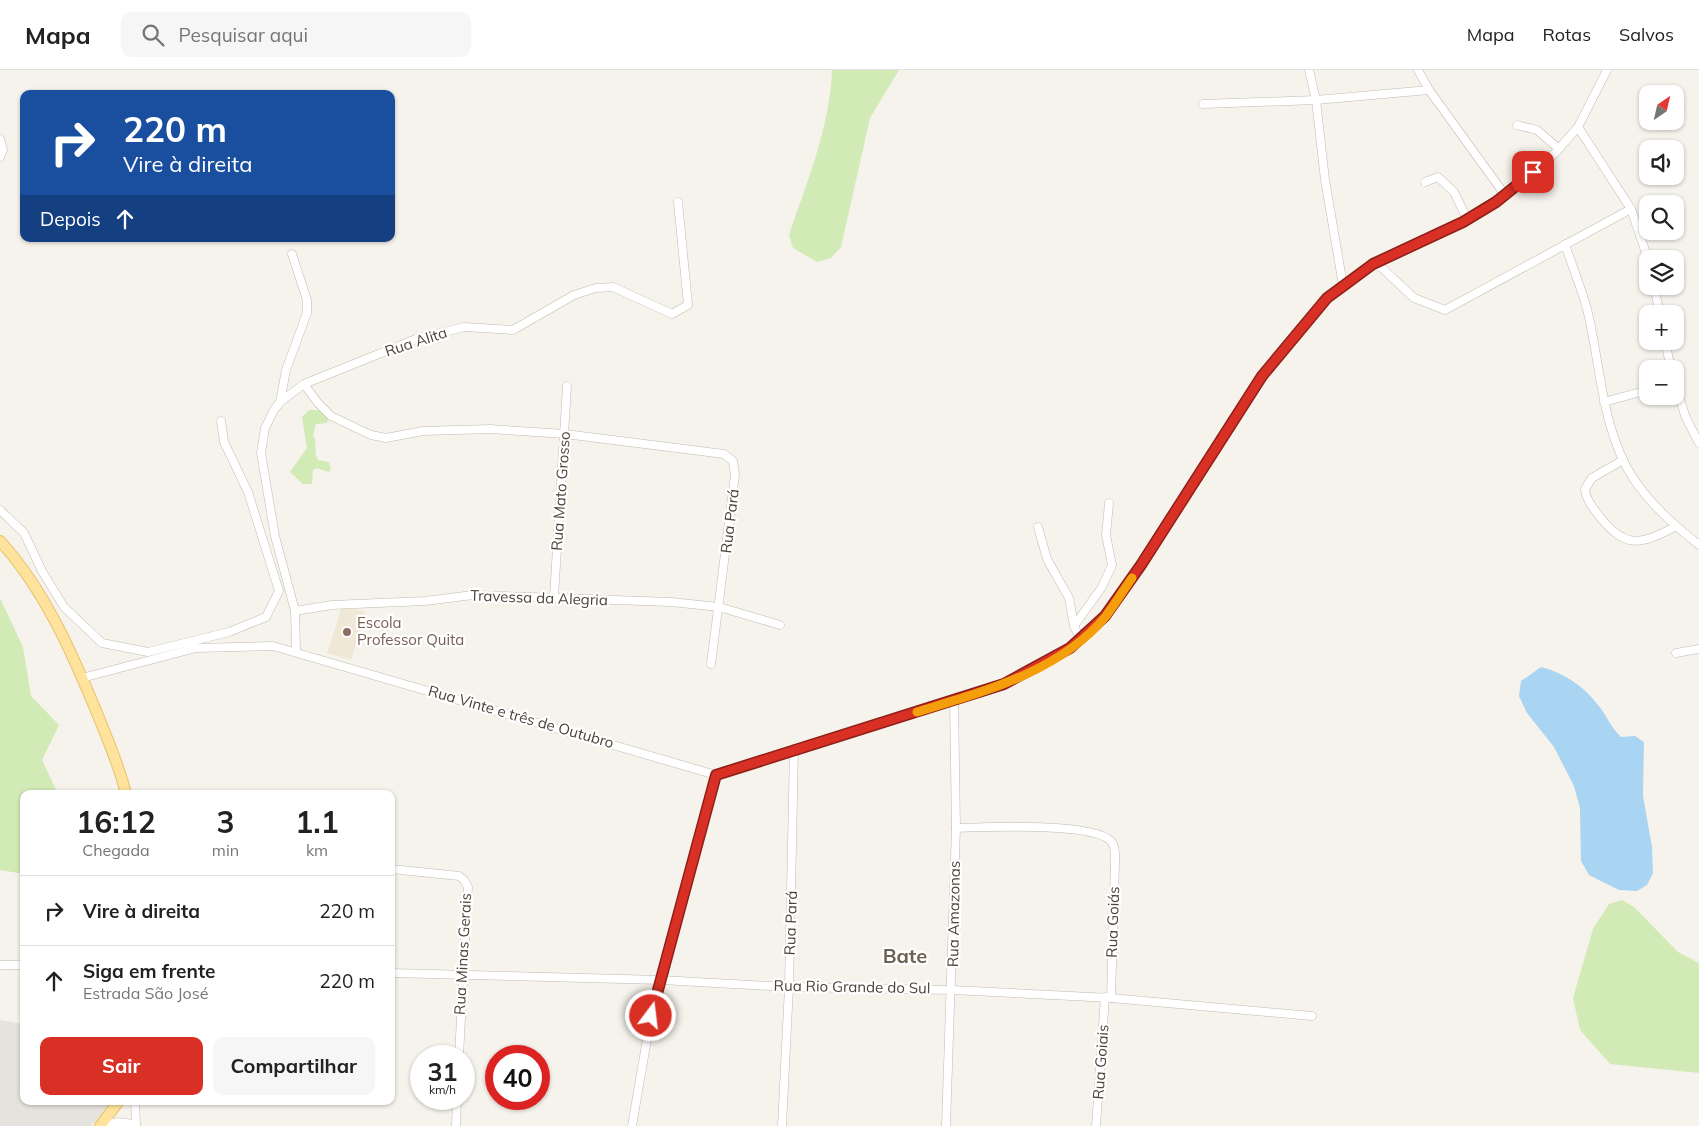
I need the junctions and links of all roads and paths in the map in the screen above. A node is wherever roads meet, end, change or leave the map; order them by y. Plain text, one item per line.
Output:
1 (1309, 70) edge
2 (1418, 70) edge
3 (1607, 70) edge
4 (1429, 90) junction
5 (1316, 100) junction
6 (1203, 104) dead end
7 (1517, 125) dead end
8 (1578, 127) junction
9 (0, 139) edge
10 (1559, 149) junction
11 (0, 157) edge
12 (1425, 182) dead end
13 (1505, 195) junction
14 (678, 202) dead end
15 (1631, 209) junction
16 (1467, 219) junction
17 (1565, 244) junction
18 (1645, 250) edge
19 (292, 254) dead end
20 (1373, 264) junction
21 (1343, 285) junction
22 (304, 384) junction
23 (567, 386) dead end
24 (1639, 392) edge
25 (280, 402) junction
26 (1604, 402) junction
27 (1682, 405) edge
28 (221, 421) dead end
29 (565, 434) junction
30 (1699, 443) edge
31 (1623, 460) junction
32 (1109, 503) dead end
33 (0, 510) edge
34 (1038, 527) dead end
35 (1675, 527) junction
36 (0, 541) edge
37 (1699, 545) edge
38 (554, 597) junction
39 (719, 607) junction
40 (295, 612) junction
41 (780, 625) dead end
42 (1074, 626) junction
43 (1081, 640) junction
44 (1699, 649) edge
45 (296, 651) junction
46 (1676, 653) dead end
47 (711, 664) dead end
48 (82, 678) junction
49 (954, 701) junction
50 (794, 749) junction
51 (716, 775) junction
52 (125, 790) edge
53 (956, 828) junction
54 (395, 869) edge
55 (0, 965) edge
56 (20, 965) edge
57 (395, 974) edge
58 (462, 974) junction
59 (661, 980) junction
60 (789, 987) junction
61 (952, 990) junction
62 (1108, 998) junction
63 (1312, 1016) dead end
64 (459, 1045) edge
65 (116, 1105) edge
66 (135, 1105) edge
67 (457, 1110) edge
68 (100, 1126) edge
69 (135, 1126) edge
70 (456, 1126) edge
71 (632, 1126) edge
72 (782, 1126) edge
73 (946, 1126) edge
74 (1096, 1126) edge

1 - 5 street
2 - 4 street
3 - 8 street
4 - 5 street
4 - 13 street
5 - 6 street
5 - 21 street
7 - 10 street
8 - 10 street
8 - 15 street
9 - 11 street
10 - 13 street
12 - 16 street
13 - 16 street
14 - 22 street, Rua Alita
15 - 17 street
15 - 18 street
16 - 20 street
17 - 20 street
17 - 26 street
19 - 25 street
20 - 21 street
21 - 43 street
22 - 25 street, Rua Alita
22 - 29 street
23 - 29 street, Rua Mato Grosso
24 - 26 street
25 - 40 street, Rua Alita
26 - 31 street
27 - 30 street
28 - 33 street
29 - 38 street, Rua Mato Grosso
29 - 39 street, Rua Pará
31 - 35 street
31 - 35 street
32 - 42 street
34 - 42 street
35 - 37 street
36 - 48 main road
38 - 39 street, Travessa da Alegria
38 - 40 street, Travessa da Alegria
39 - 41 street, Travessa da Alegria
39 - 47 street, Rua Pará
40 - 45 street, Rua Alita
42 - 43 street
43 - 49 street
44 - 46 street
45 - 48 street, Rua Vinte e três de Outubro
45 - 51 street, Rua Vinte e três de Outubro
48 - 52 main road
49 - 50 street
49 - 53 street, Rua Amazonas
50 - 51 street
50 - 60 street, Rua Pará
51 - 59 street
53 - 61 street, Rua Amazonas
53 - 62 street, Rua Goiás
54 - 58 street, Rua Minas Gerais
55 - 56 street
57 - 58 street, Rua Rio Grande do Sul
58 - 59 street, Rua Rio Grande do Sul
58 - 64 street, Rua Minas Gerais
59 - 60 street, Rua Rio Grande do Sul
59 - 71 street
60 - 61 street, Rua Rio Grande do Sul
60 - 72 street, Rua Pará
61 - 62 street, Rua Rio Grande do Sul
61 - 73 street, Rua Amazonas
62 - 63 street, Rua Rio Grande do Sul
62 - 74 street, Rua Goiais
65 - 68 main road
66 - 69 street
67 - 70 street
68 - 69 street

